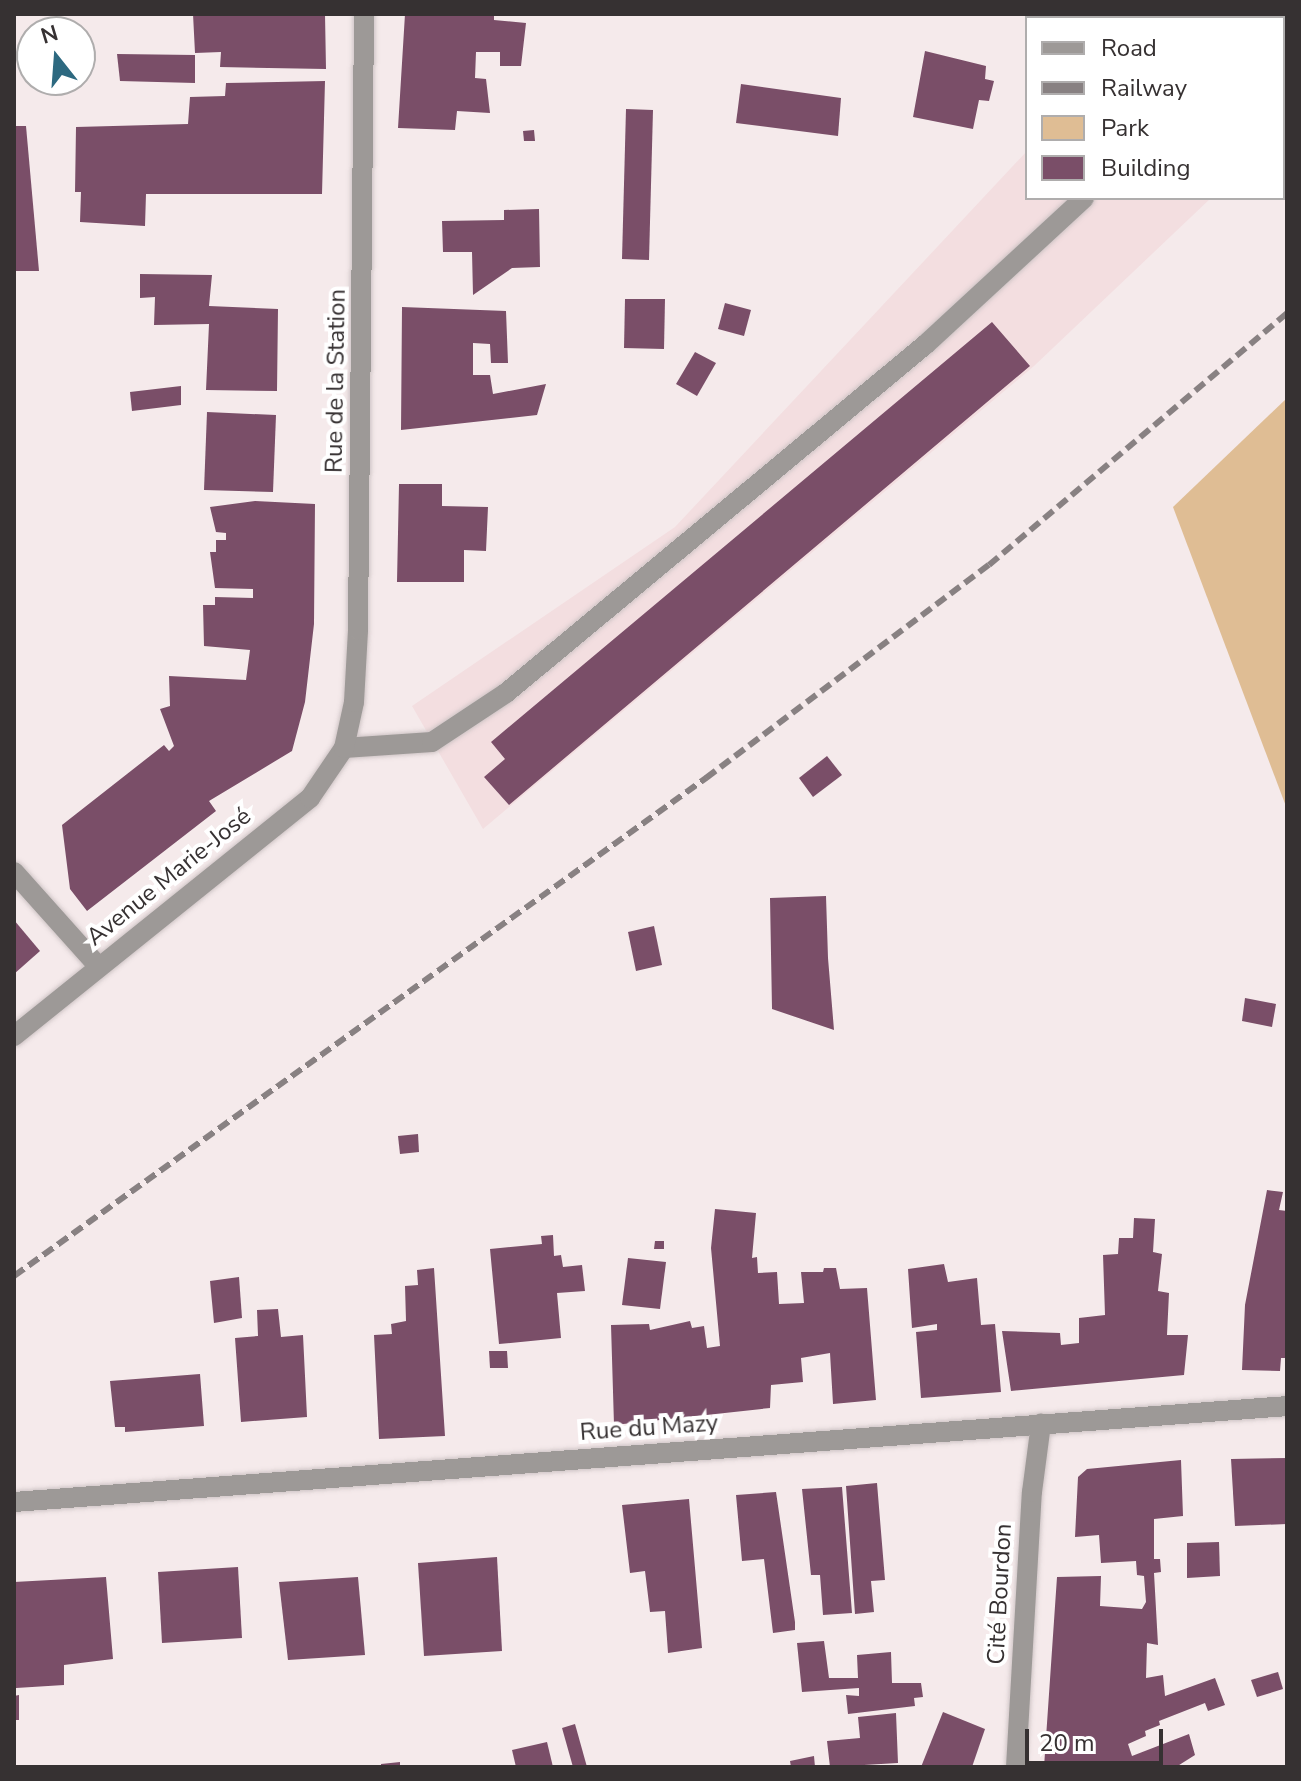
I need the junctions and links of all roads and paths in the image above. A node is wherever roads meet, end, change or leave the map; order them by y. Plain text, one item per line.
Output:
1 (364, 14) edge
2 (1082, 200) edge
3 (344, 748) junction
4 (14, 872) edge
5 (98, 966) junction
6 (14, 1036) edge
7 (1287, 1406) edge
8 (1041, 1424) junction
9 (14, 1502) edge
10 (1016, 1767) edge

1 - 3 street, Rue de la Station
2 - 3 street
3 - 5 street, Avenue Marie-José
4 - 5 street
5 - 6 street, Avenue Marie-José
7 - 8 street, Rue du Mazy
8 - 9 street, Rue du Mazy
8 - 10 street, Cité Bourdon

